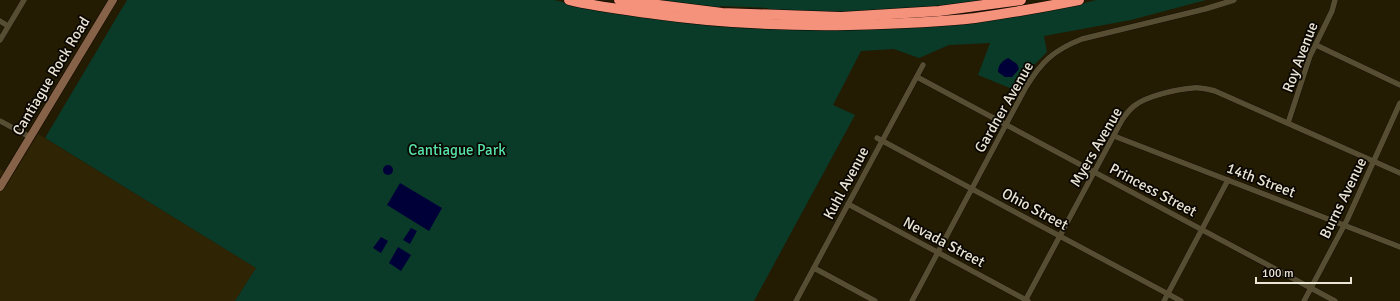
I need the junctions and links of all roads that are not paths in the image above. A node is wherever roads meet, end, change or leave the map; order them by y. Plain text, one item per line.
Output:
1 (24, 0) edge
2 (113, 0) edge
3 (569, 0) edge
4 (619, 0) edge
5 (1021, 0) edge
6 (1079, 0) edge
7 (1234, 0) edge
8 (1335, 0) edge
9 (692, 14) junction
10 (720, 17) junction
11 (0, 21) edge
12 (8, 26) junction
13 (0, 40) edge
14 (1316, 45) junction
15 (923, 66) dead end
16 (917, 77) junction
17 (1400, 85) edge
18 (1400, 103) edge
19 (0, 121) edge
20 (1288, 123) junction
21 (1006, 124) junction
22 (1114, 136) junction
23 (30, 138) junction
24 (880, 139) junction
25 (1374, 161) junction
26 (1094, 172) junction
27 (1400, 173) edge
28 (1228, 180) junction
29 (0, 187) edge
30 (972, 188) junction
31 (848, 204) junction
32 (1344, 225) junction
33 (1202, 230) junction
34 (1060, 236) junction
35 (1400, 247) edge
36 (938, 252) junction
37 (814, 268) junction
38 (1311, 288) junction
39 (1168, 294) junction
40 (796, 301) edge
41 (875, 301) edge
42 (912, 301) edge
43 (1027, 301) edge
44 (1164, 301) edge
45 (1181, 301) edge
46 (1304, 301) edge
47 (1335, 301) edge

1 - 12 street
2 - 23 main road, Cantiague Rock Road
3 - 9 highway
4 - 9 highway
5 - 10 highway
6 - 10 highway
7 - 21 street, Gardner Avenue
8 - 14 street, Roy Avenue
9 - 10 highway
11 - 12 street
12 - 13 street
14 - 17 street
14 - 20 street, Roy Avenue
15 - 16 street, Kuhl Avenue
16 - 21 street, Princess Street
16 - 24 street, Kuhl Avenue
18 - 25 street, Burns Avenue
19 - 23 street
20 - 22 street, Myers Avenue
20 - 25 street, Myers Avenue
21 - 26 street, Princess Street
21 - 30 street, Gardner Avenue
22 - 26 street, Myers Avenue
22 - 28 street, 14th Street
23 - 29 main road, Cantiague Rock Road
24 - 30 street, Ohio Street
24 - 31 street, Kuhl Avenue
25 - 27 street, Myers Avenue
25 - 32 street, Burns Avenue
26 - 33 street, Princess Street
26 - 34 street, Myers Avenue
28 - 32 street, 14th Street
28 - 33 street
30 - 34 street, Ohio Street
30 - 36 street, Gardner Avenue
31 - 36 street, Nevada Street
31 - 37 street, Kuhl Avenue
32 - 35 street, 14th Street
32 - 38 street, Burns Avenue
33 - 38 street, Princess Street
33 - 39 street
34 - 39 street, Ohio Street
34 - 43 street, Myers Avenue
36 - 42 street, Gardner Avenue
36 - 43 street, Nevada Street
37 - 40 street, Kuhl Avenue
37 - 41 street
38 - 46 street, Burns Avenue
38 - 47 street, Princess Street
39 - 44 street
39 - 45 street, Ohio Street

